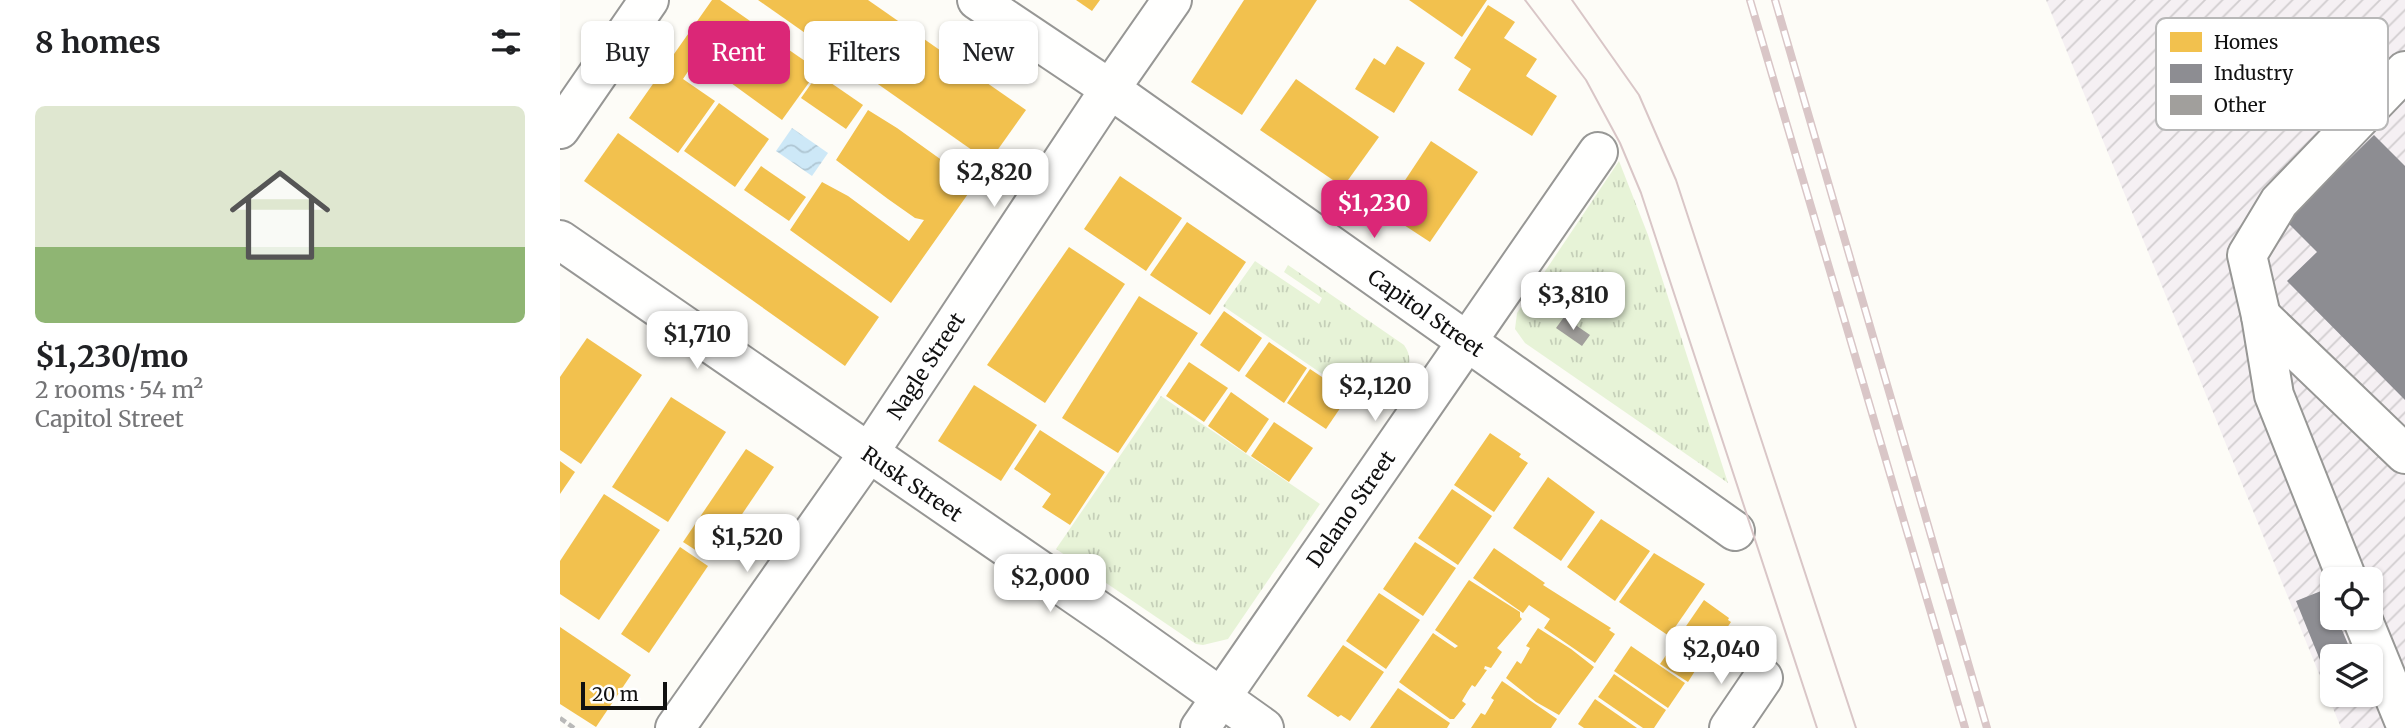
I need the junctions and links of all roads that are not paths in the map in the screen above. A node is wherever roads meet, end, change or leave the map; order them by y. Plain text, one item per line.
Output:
1 (649, 0) edge
2 (977, 0) edge
3 (1172, 0) edge
4 (2403, 77) edge
5 (1110, 89) junction
6 (2388, 92) edge
7 (560, 129) edge
8 (2350, 130) edge
9 (1598, 152) dead end
10 (560, 240) edge
11 (2261, 316) junction
12 (1467, 342) junction
13 (868, 454) junction
14 (2405, 454) edge
15 (1735, 531) dead end
16 (2342, 567) edge
17 (2367, 630) edge
18 (1763, 678) dead end
19 (1211, 713) edge
20 (2405, 723) edge
21 (675, 728) edge
22 (1264, 728) edge
23 (1729, 728) edge

1 - 7 street
2 - 5 street, Capitol Street
3 - 5 street, Nagle Street
4 - 6 street
5 - 12 street, Capitol Street
5 - 13 street, Nagle Street
8 - 11 street
9 - 12 street, Delano Street
10 - 13 street, Rusk Street
11 - 14 street
11 - 16 street
12 - 15 street, Capitol Street
12 - 19 street, Delano Street
13 - 19 street, Rusk Street
13 - 21 street, Nagle Street
17 - 20 street
18 - 23 street
19 - 22 street, Rusk Street

